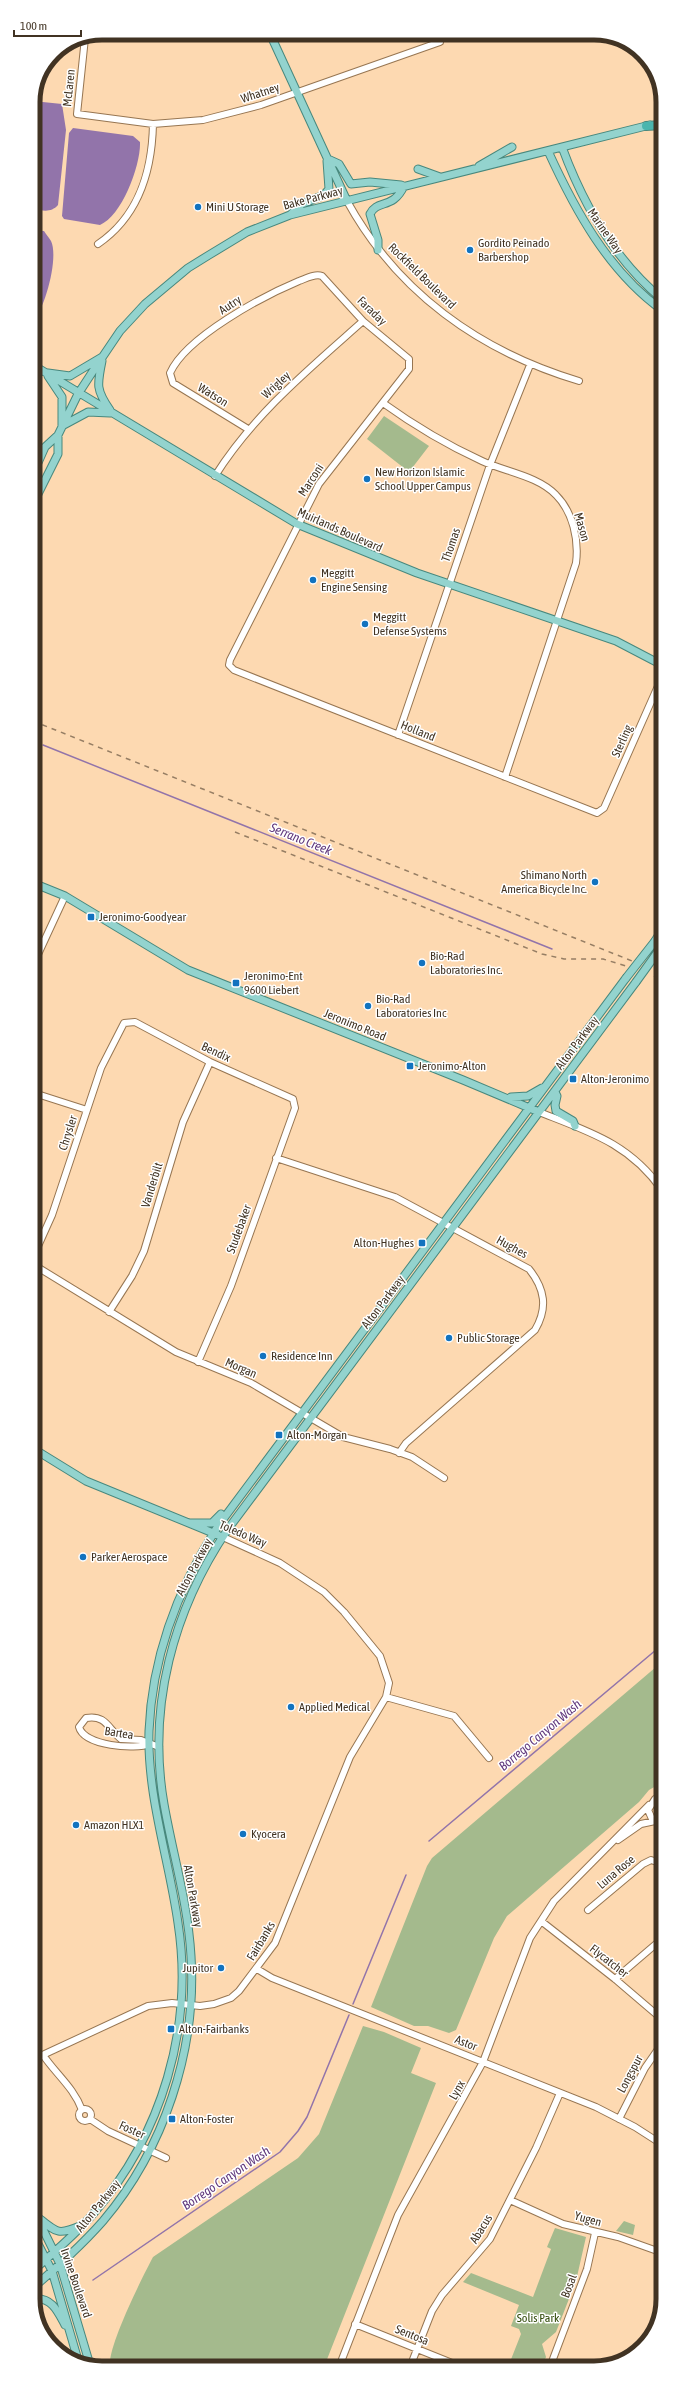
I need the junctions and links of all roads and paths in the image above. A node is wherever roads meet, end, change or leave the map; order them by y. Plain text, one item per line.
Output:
1 (273, 40) edge
2 (440, 42) dead end
3 (84, 43) edge
4 (296, 92) junction
5 (79, 115) joint
6 (153, 124) junction
7 (656, 124) edge
8 (656, 125) edge
9 (646, 126) junction
10 (512, 147) dead end
11 (562, 148) junction
12 (548, 151) junction
13 (328, 159) junction
14 (418, 169) dead end
15 (472, 170) junction
16 (440, 177) junction
17 (404, 186) junction
18 (347, 201) junction
19 (289, 216) junction
20 (98, 244) dead end
21 (378, 250) junction
22 (319, 274) joint
23 (656, 293) edge
24 (656, 305) edge
25 (363, 321) junction
26 (103, 357) junction
27 (411, 362) joint
28 (530, 365) junction
29 (40, 369) edge
30 (46, 373) junction
31 (170, 377) joint
32 (578, 381) dead end
33 (78, 394) junction
34 (383, 404) junction
35 (112, 414) junction
36 (62, 426) junction
37 (248, 429) junction
38 (58, 435) junction
39 (40, 458) edge
40 (490, 465) junction
41 (215, 476) junction
42 (40, 490) edge
43 (297, 524) junction
44 (449, 584) junction
45 (557, 621) junction
46 (656, 662) edge
47 (229, 666) joint
48 (656, 691) edge
49 (398, 735) junction
50 (505, 777) junction
51 (600, 812) joint
52 (40, 885) edge
53 (65, 896) junction
54 (656, 939) edge
55 (40, 950) edge
56 (656, 954) edge
57 (128, 1021) joint
58 (210, 1062) junction
59 (546, 1086) junction
60 (555, 1092) junction
61 (40, 1096) edge
62 (507, 1097) junction
63 (294, 1101) joint
64 (529, 1107) junction
65 (86, 1110) junction
66 (539, 1112) junction
67 (575, 1126) junction
68 (276, 1158) junction
69 (656, 1183) edge
70 (445, 1222) junction
71 (453, 1227) junction
72 (40, 1241) edge
73 (40, 1269) edge
74 (109, 1312) junction
75 (198, 1362) junction
76 (302, 1413) junction
77 (310, 1418) junction
78 (399, 1452) junction
79 (40, 1453) edge
80 (444, 1478) dead end
81 (241, 1495) junction
82 (188, 1523) junction
83 (214, 1533) junction
84 (223, 1536) junction
85 (386, 1697) junction
86 (150, 1744) junction
87 (159, 1746) junction
88 (489, 1758) dead end
89 (656, 1799) edge
90 (649, 1805) junction
91 (656, 1820) edge
92 (656, 1823) edge
93 (616, 1841) junction
94 (656, 1862) edge
95 (588, 1910) dead end
96 (541, 1921) junction
97 (656, 1944) edge
98 (257, 1969) junction
99 (615, 1979) junction
100 (181, 2004) junction
101 (190, 2005) junction
102 (656, 2014) edge
103 (656, 2052) edge
104 (43, 2055) junction
105 (40, 2056) edge
106 (483, 2062) junction
107 (560, 2093) junction
108 (82, 2110) junction
109 (619, 2119) junction
110 (90, 2120) junction
111 (656, 2141) edge
112 (140, 2146) junction
113 (149, 2150) junction
114 (166, 2158) dead end
115 (510, 2200) junction
116 (40, 2219) edge
117 (40, 2222) edge
118 (84, 2224) junction
119 (594, 2233) junction
120 (40, 2247) edge
121 (656, 2251) edge
122 (54, 2252) junction
123 (47, 2260) junction
124 (60, 2264) junction
125 (40, 2265) edge
126 (52, 2272) junction
127 (40, 2282) edge
128 (40, 2300) edge
129 (355, 2324) junction
130 (73, 2342) junction
131 (417, 2348) junction
132 (77, 2355) edge
133 (88, 2359) edge
134 (340, 2361) edge
135 (412, 2361) edge
136 (448, 2361) edge
137 (552, 2361) edge

1 - 4 main road, Rockfield Boulevard
2 - 4 street, Whatney
3 - 5 street, McLaren
4 - 6 street, Whatney
4 - 13 main road, Rockfield Boulevard
5 - 6 street, Whatney
6 - 20 street
7 - 9 main road, Bake Parkway
8 - 9 highway
9 - 11 main road, Bake Parkway
10 - 15 main road
11 - 12 main road, Bake Parkway
11 - 23 main road, Marine Way
12 - 15 main road, Bake Parkway
12 - 24 main road, Marine Way
13 - 17 main road
13 - 18 main road, Rockfield Boulevard
13 - 19 main road
14 - 16 main road
15 - 16 main road, Bake Parkway
16 - 17 main road, Bake Parkway
17 - 18 main road, Bake Parkway
17 - 21 main road
18 - 19 main road, Bake Parkway
18 - 21 street, Rockfield Boulevard
19 - 26 main road, Bake Parkway
21 - 28 street, Rockfield Boulevard
22 - 25 street, Faraday
22 - 31 street, Autry
25 - 27 street, Faraday
25 - 37 street, Wrigley
26 - 30 main road
26 - 33 main road, Bake Parkway
26 - 35 main road
27 - 34 street, Marconi
28 - 32 street, Rockfield Boulevard
28 - 40 street, Thomas
29 - 30 main road, Muirlands Boulevard
30 - 33 main road, Muirlands Boulevard
30 - 36 main road
31 - 37 street, Watson
33 - 35 main road, Muirlands Boulevard
33 - 36 main road, Bake Parkway
34 - 40 street, Mason
34 - 43 street, Marconi
35 - 36 main road
35 - 41 main road, Muirlands Boulevard
36 - 38 main road, Bake Parkway
37 - 41 street, Wrigley
38 - 39 main road, Bake Parkway
38 - 42 main road, Bake Parkway
40 - 44 street, Thomas
40 - 45 street, Mason
41 - 43 main road, Muirlands Boulevard
43 - 44 main road, Muirlands Boulevard
43 - 47 street, Marconi
44 - 45 main road, Muirlands Boulevard
44 - 49 street, Thomas
45 - 46 main road, Muirlands Boulevard
45 - 50 street, Mason
47 - 49 street, Holland
48 - 51 street, Sterling
49 - 50 street, Holland
50 - 51 street, Holland
52 - 53 main road, Jeronimo Road
53 - 55 street
53 - 62 main road, Jeronimo Road
54 - 59 main road, Alton Parkway, bridge
56 - 60 main road, Alton Parkway, bridge
57 - 58 street, Bendix
57 - 65 street, Chrysler
58 - 63 street, Bendix
58 - 74 street, Vanderbilt
59 - 62 main road
59 - 64 main road, Alton Parkway
60 - 66 main road, Alton Parkway
60 - 67 main road
61 - 65 street
62 - 64 main road, Jeronimo Road
63 - 68 street, Studebaker
64 - 66 main road, Jeronimo Road
64 - 70 main road, Alton Parkway
65 - 72 street, Chrysler
66 - 67 street, Jeronimo Road
66 - 71 main road, Alton Parkway
67 - 69 street, Jeronimo Road
68 - 70 street, Hughes
68 - 75 street, Studebaker
70 - 71 street, Hughes
70 - 76 main road, Alton Parkway
71 - 77 main road, Alton Parkway
71 - 78 street, Hughes
73 - 74 street, Morgan
74 - 75 street, Morgan
75 - 76 street, Morgan
76 - 77 street, Morgan
76 - 81 main road, Alton Parkway
77 - 78 street, Morgan
77 - 84 main road, Alton Parkway
78 - 80 street, Morgan
79 - 82 main road, Toledo Way
81 - 82 main road
81 - 83 main road, Alton Parkway
82 - 83 main road, Toledo Way
83 - 84 main road, Toledo Way
83 - 86 main road, Alton Parkway
84 - 85 street, Toledo Way
84 - 87 main road, Alton Parkway
85 - 88 street
85 - 98 street, Fairbanks
86 - 86 street, Bartea
86 - 87 street, Bartea
86 - 100 main road, Alton Parkway
87 - 101 main road, Alton Parkway
89 - 90 street, Lynx
90 - 91 street
90 - 93 street, Lynx
92 - 93 street, Lynx
93 - 96 street, Lynx
94 - 95 street, Luna Rose
96 - 99 street, Flycatcher
96 - 106 street, Lynx
97 - 99 street
98 - 101 street, Fairbanks
98 - 106 street, Astor
99 - 102 street, Flycatcher
100 - 101 street, Fairbanks
100 - 104 street, Fairbanks
100 - 112 main road, Alton Parkway
101 - 113 main road, Alton Parkway
103 - 109 street, Longspur
104 - 105 street, Fairbanks
104 - 108 street
106 - 107 street, Astor
106 - 129 street, Lynx
107 - 109 street, Astor
107 - 115 street, Abacus
108 - 110 street
108 - 110 street
109 - 111 street, Astor
110 - 112 street, Foster
112 - 113 street, Foster
112 - 118 main road, Alton Parkway
113 - 114 street, Foster
113 - 124 main road, Alton Parkway
115 - 119 street, Yugen
115 - 131 street, Abacus
116 - 118 main road
117 - 122 main road, Irvine Boulevard
118 - 122 main road, Alton Parkway
119 - 121 street, Yugen
119 - 137 street, Bosal
120 - 123 main road, Irvine Boulevard
122 - 123 main road, Alton Parkway
122 - 124 main road, Irvine Boulevard
123 - 125 main road, Alton Parkway
123 - 126 main road, Irvine Boulevard
124 - 126 main road, Alton Parkway
124 - 133 main road, Irvine Boulevard
126 - 127 main road, Alton Parkway
126 - 130 main road, Irvine Boulevard
128 - 130 main road
129 - 131 street, Sentosa
129 - 134 street, Lynx
130 - 132 main road, Irvine Boulevard
131 - 135 street, Abacus
131 - 136 street, Sentosa

